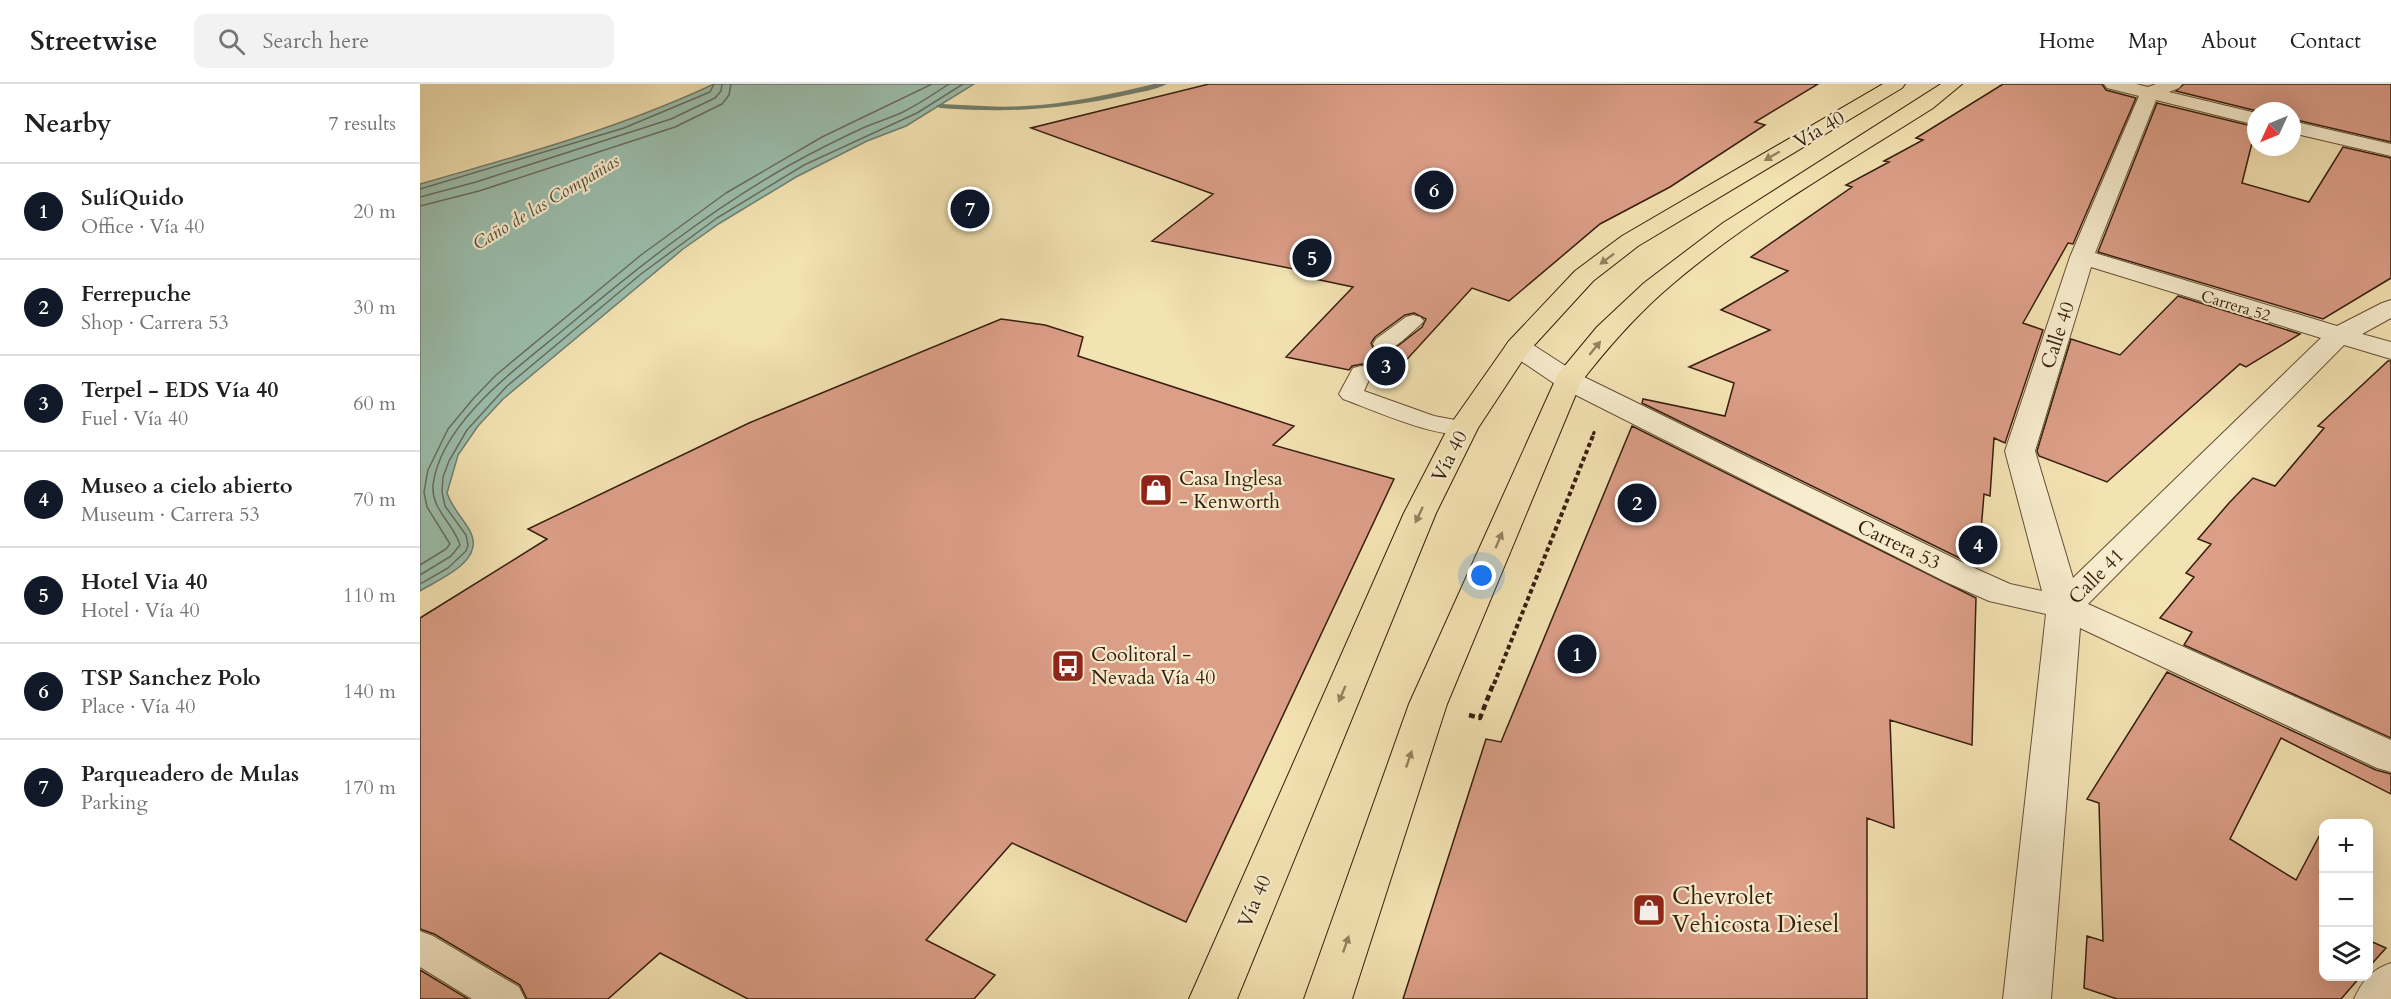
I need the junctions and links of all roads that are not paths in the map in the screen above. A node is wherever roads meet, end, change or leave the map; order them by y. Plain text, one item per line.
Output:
1 (1896, 84) edge
2 (1953, 84) edge
3 (2113, 84) edge
4 (2172, 84) edge
5 (2150, 93) junction
6 (2247, 117) edge
7 (2301, 130) edge
8 (2391, 150) edge
9 (2082, 258) junction
10 (2391, 308) edge
11 (1413, 321) dead end
12 (2338, 336) junction
13 (1384, 344) dead end
14 (1518, 347) junction
15 (2391, 351) edge
16 (1361, 373) dead end
17 (1568, 380) junction
18 (1463, 428) junction
19 (2064, 607) junction
20 (2391, 757) edge
21 (420, 946) edge
22 (2391, 984) edge
23 (505, 999) edge
24 (1213, 999) edge
25 (1328, 999) edge
26 (2027, 999) edge
27 (2378, 999) edge

1 -> 14 highway, Vía 40
17 -> 2 highway, Vía 40
3 - 5 street
4 - 5 street
5 - 6 street
5 - 9 street, Calle 40
7 - 8 street
9 - 12 street, Carrera 52
9 - 19 street, Calle 40
10 - 12 street, Calle 41
11 - 13 lane
12 - 15 street, Carrera 52
12 - 19 street, Calle 41
14 - 17 street, Carrera 53
14 - 18 highway, Vía 40
16 - 18 lane
17 - 19 street, Carrera 53
25 -> 17 highway, Vía 40
18 -> 24 highway, Vía 40
19 - 20 street, Carrera 53
19 - 26 street, Calle 41
21 - 23 lane
22 - 27 street

